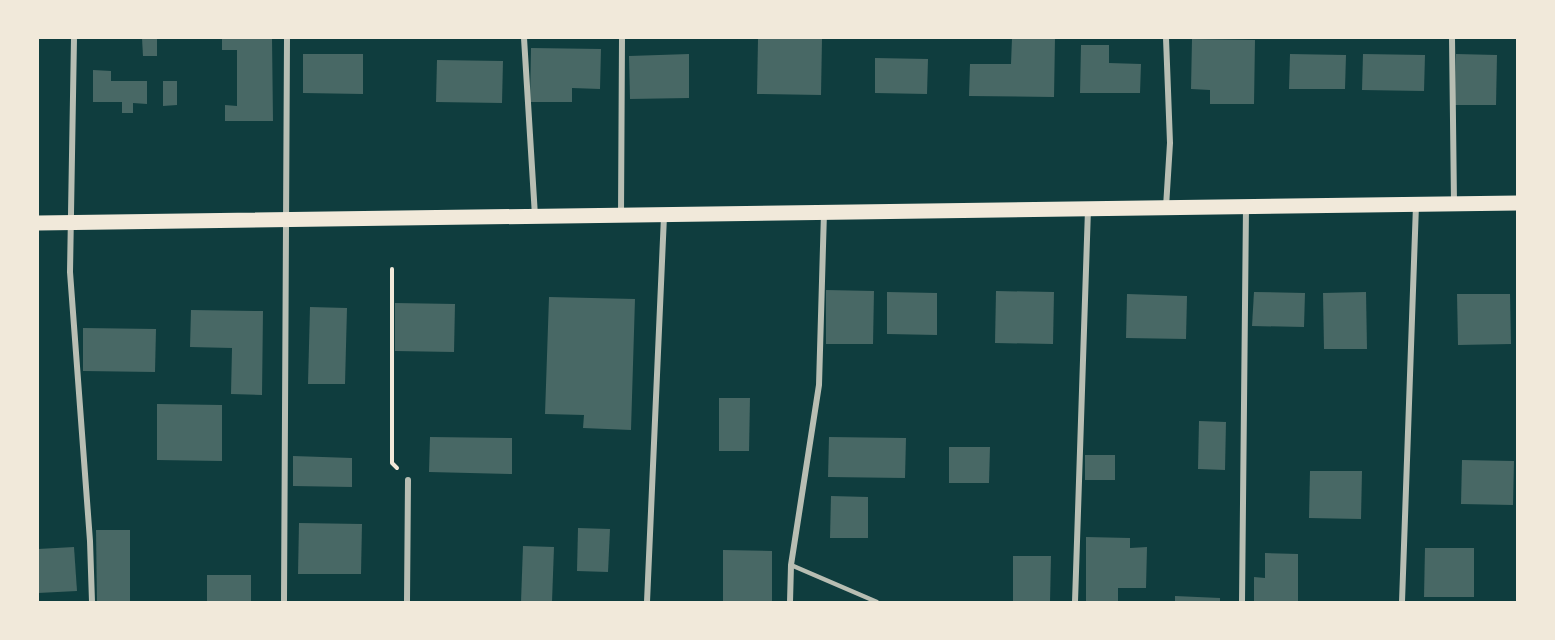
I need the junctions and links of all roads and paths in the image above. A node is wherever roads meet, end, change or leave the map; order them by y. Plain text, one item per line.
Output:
1 (74, 38) edge
2 (286, 38) edge
3 (524, 38) edge
4 (622, 38) edge
5 (1166, 38) edge
6 (1452, 38) edge
7 (1518, 203) edge
8 (1416, 204) junction
9 (1454, 204) junction
10 (1246, 206) junction
11 (1166, 208) junction
12 (1088, 209) junction
13 (824, 212) junction
14 (664, 214) junction
15 (621, 215) junction
16 (535, 216) junction
17 (284, 220) junction
18 (38, 223) edge
19 (73, 223) junction
20 (392, 269) dead end
21 (408, 480) joint
22 (791, 565) junction
23 (92, 603) edge
24 (284, 603) edge
25 (407, 603) edge
26 (647, 603) edge
27 (790, 603) edge
28 (877, 603) edge
29 (1075, 603) edge
30 (1242, 603) edge
31 (1402, 603) edge

1 - 19 street
2 - 17 street
3 - 16 street
4 - 15 street
5 - 11 street
6 - 9 street
7 - 9 main road
8 - 9 main road
8 - 10 main road
8 - 31 street
10 - 11 main road
10 - 30 street
11 - 12 main road
12 - 13 main road
12 - 29 street
13 - 14 main road
13 - 22 street
14 - 15 main road
14 - 26 street
15 - 16 main road
16 - 17 main road
17 - 19 main road
17 - 24 street
18 - 19 main road
19 - 23 street
20 - 21 path
21 - 25 street
22 - 27 street
22 - 28 lane

